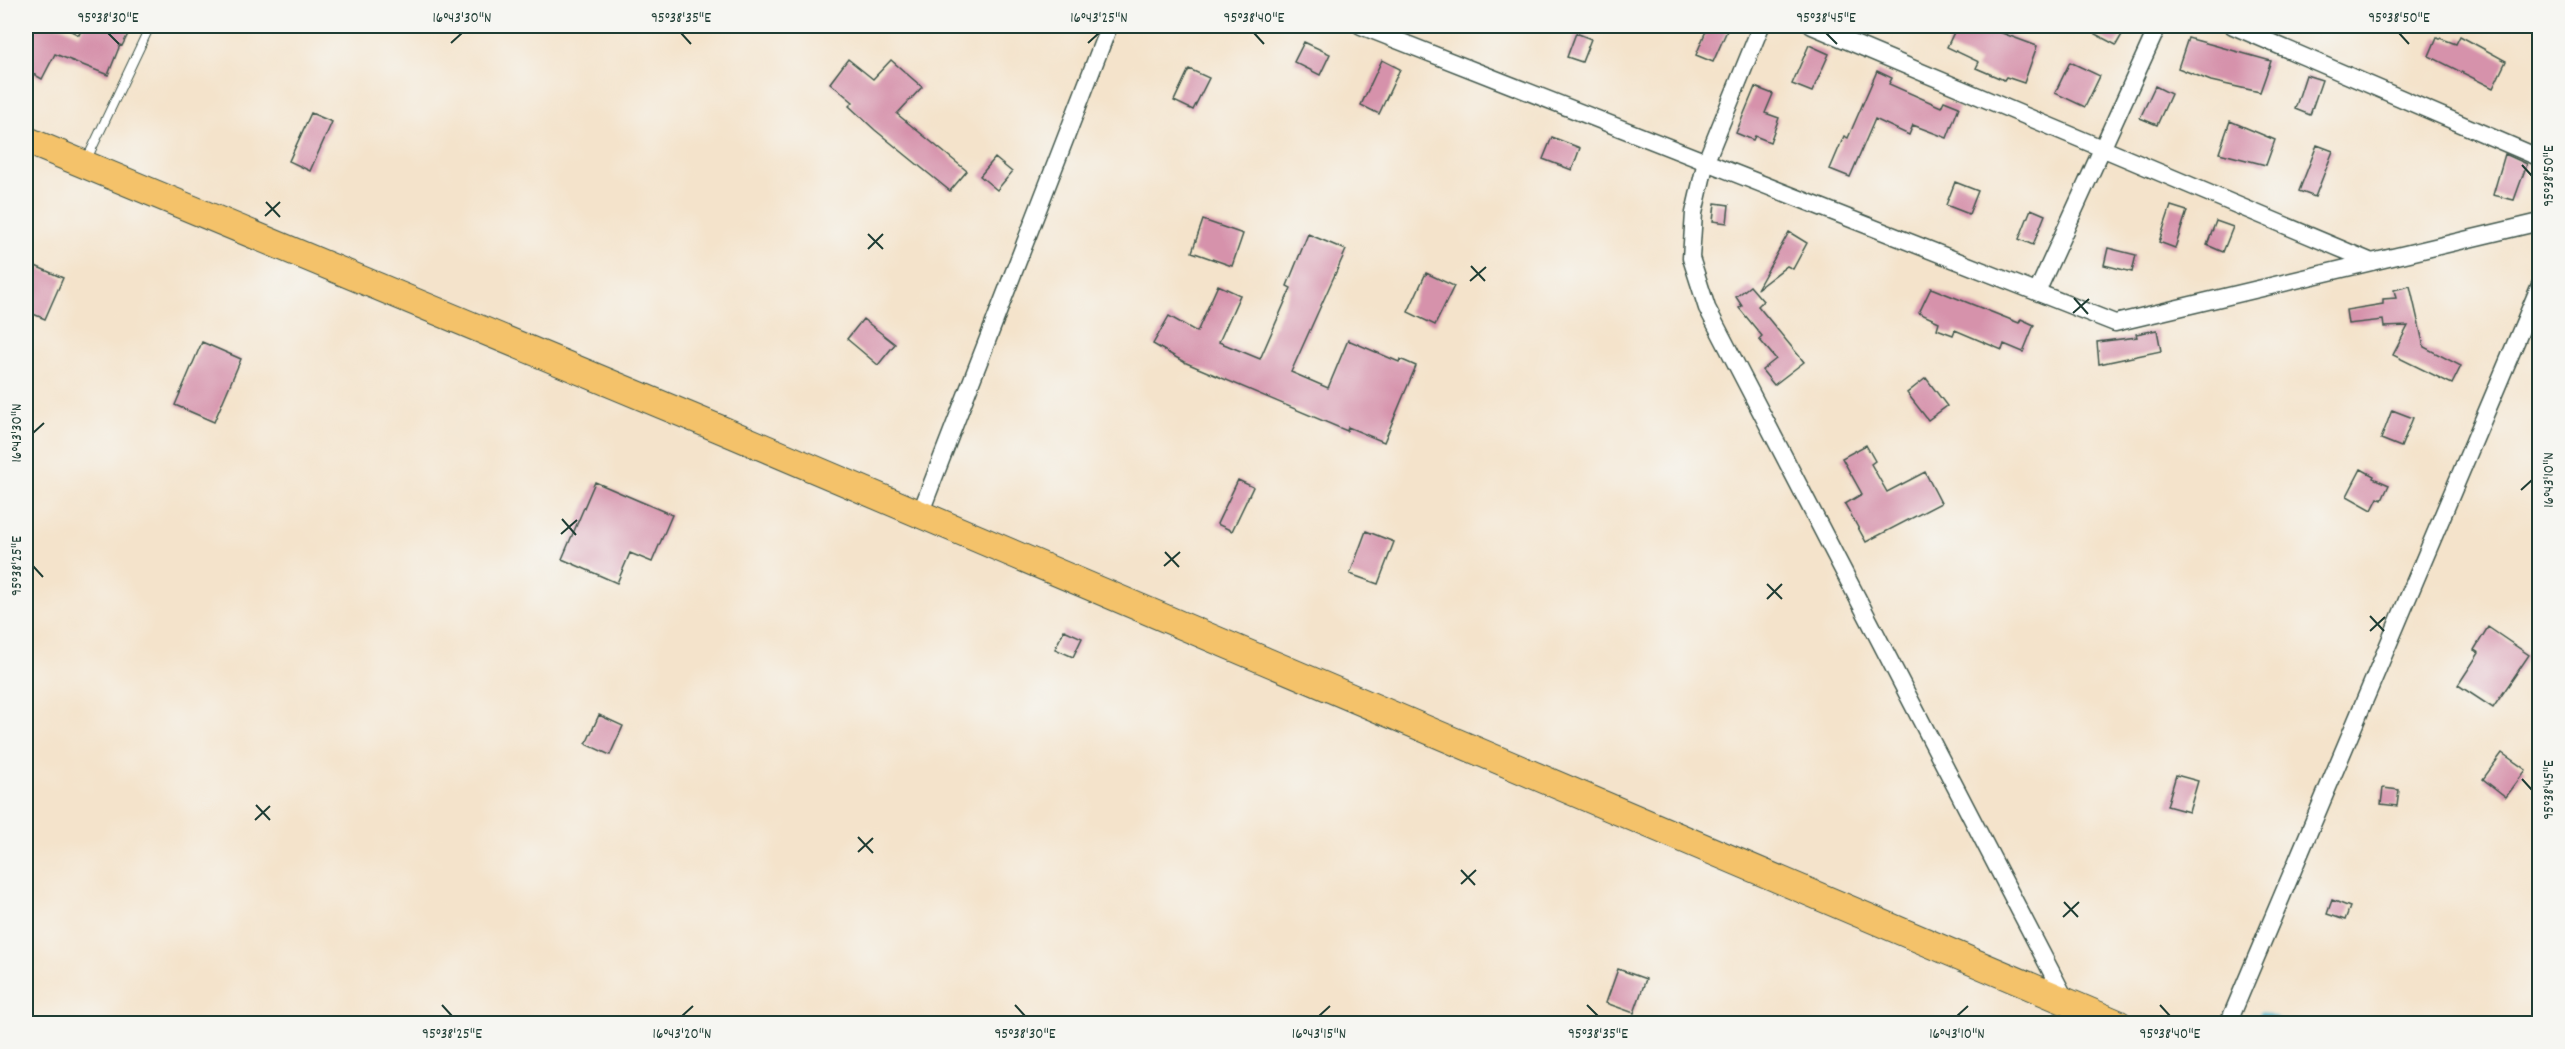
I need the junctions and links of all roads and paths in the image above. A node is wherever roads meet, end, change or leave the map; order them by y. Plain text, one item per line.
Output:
1 (150, 26) edge
2 (1109, 26) edge
3 (1361, 26) edge
4 (1761, 26) edge
5 (1812, 26) edge
6 (2158, 26) edge
7 (2233, 26) edge
8 (26, 140) edge
9 (2102, 148) junction
10 (2540, 158) edge
11 (1706, 160) junction
12 (84, 164) junction
13 (2540, 222) edge
14 (2372, 262) junction
15 (2540, 285) edge
16 (2037, 292) junction
17 (2535, 308) edge
18 (920, 514) junction
19 (2084, 1012) edge
20 (2119, 1023) edge
21 (2228, 1023) edge

1 - 12 lane
2 - 18 street
3 - 11 street
4 - 11 street
5 - 9 street
6 - 9 street
7 - 10 street
8 - 12 main road
9 - 14 street
9 - 16 street
11 - 16 street
11 - 19 street
12 - 18 main road
13 - 14 street
14 - 16 street
15 - 17 street
17 - 21 street
18 - 19 main road
19 - 20 main road

